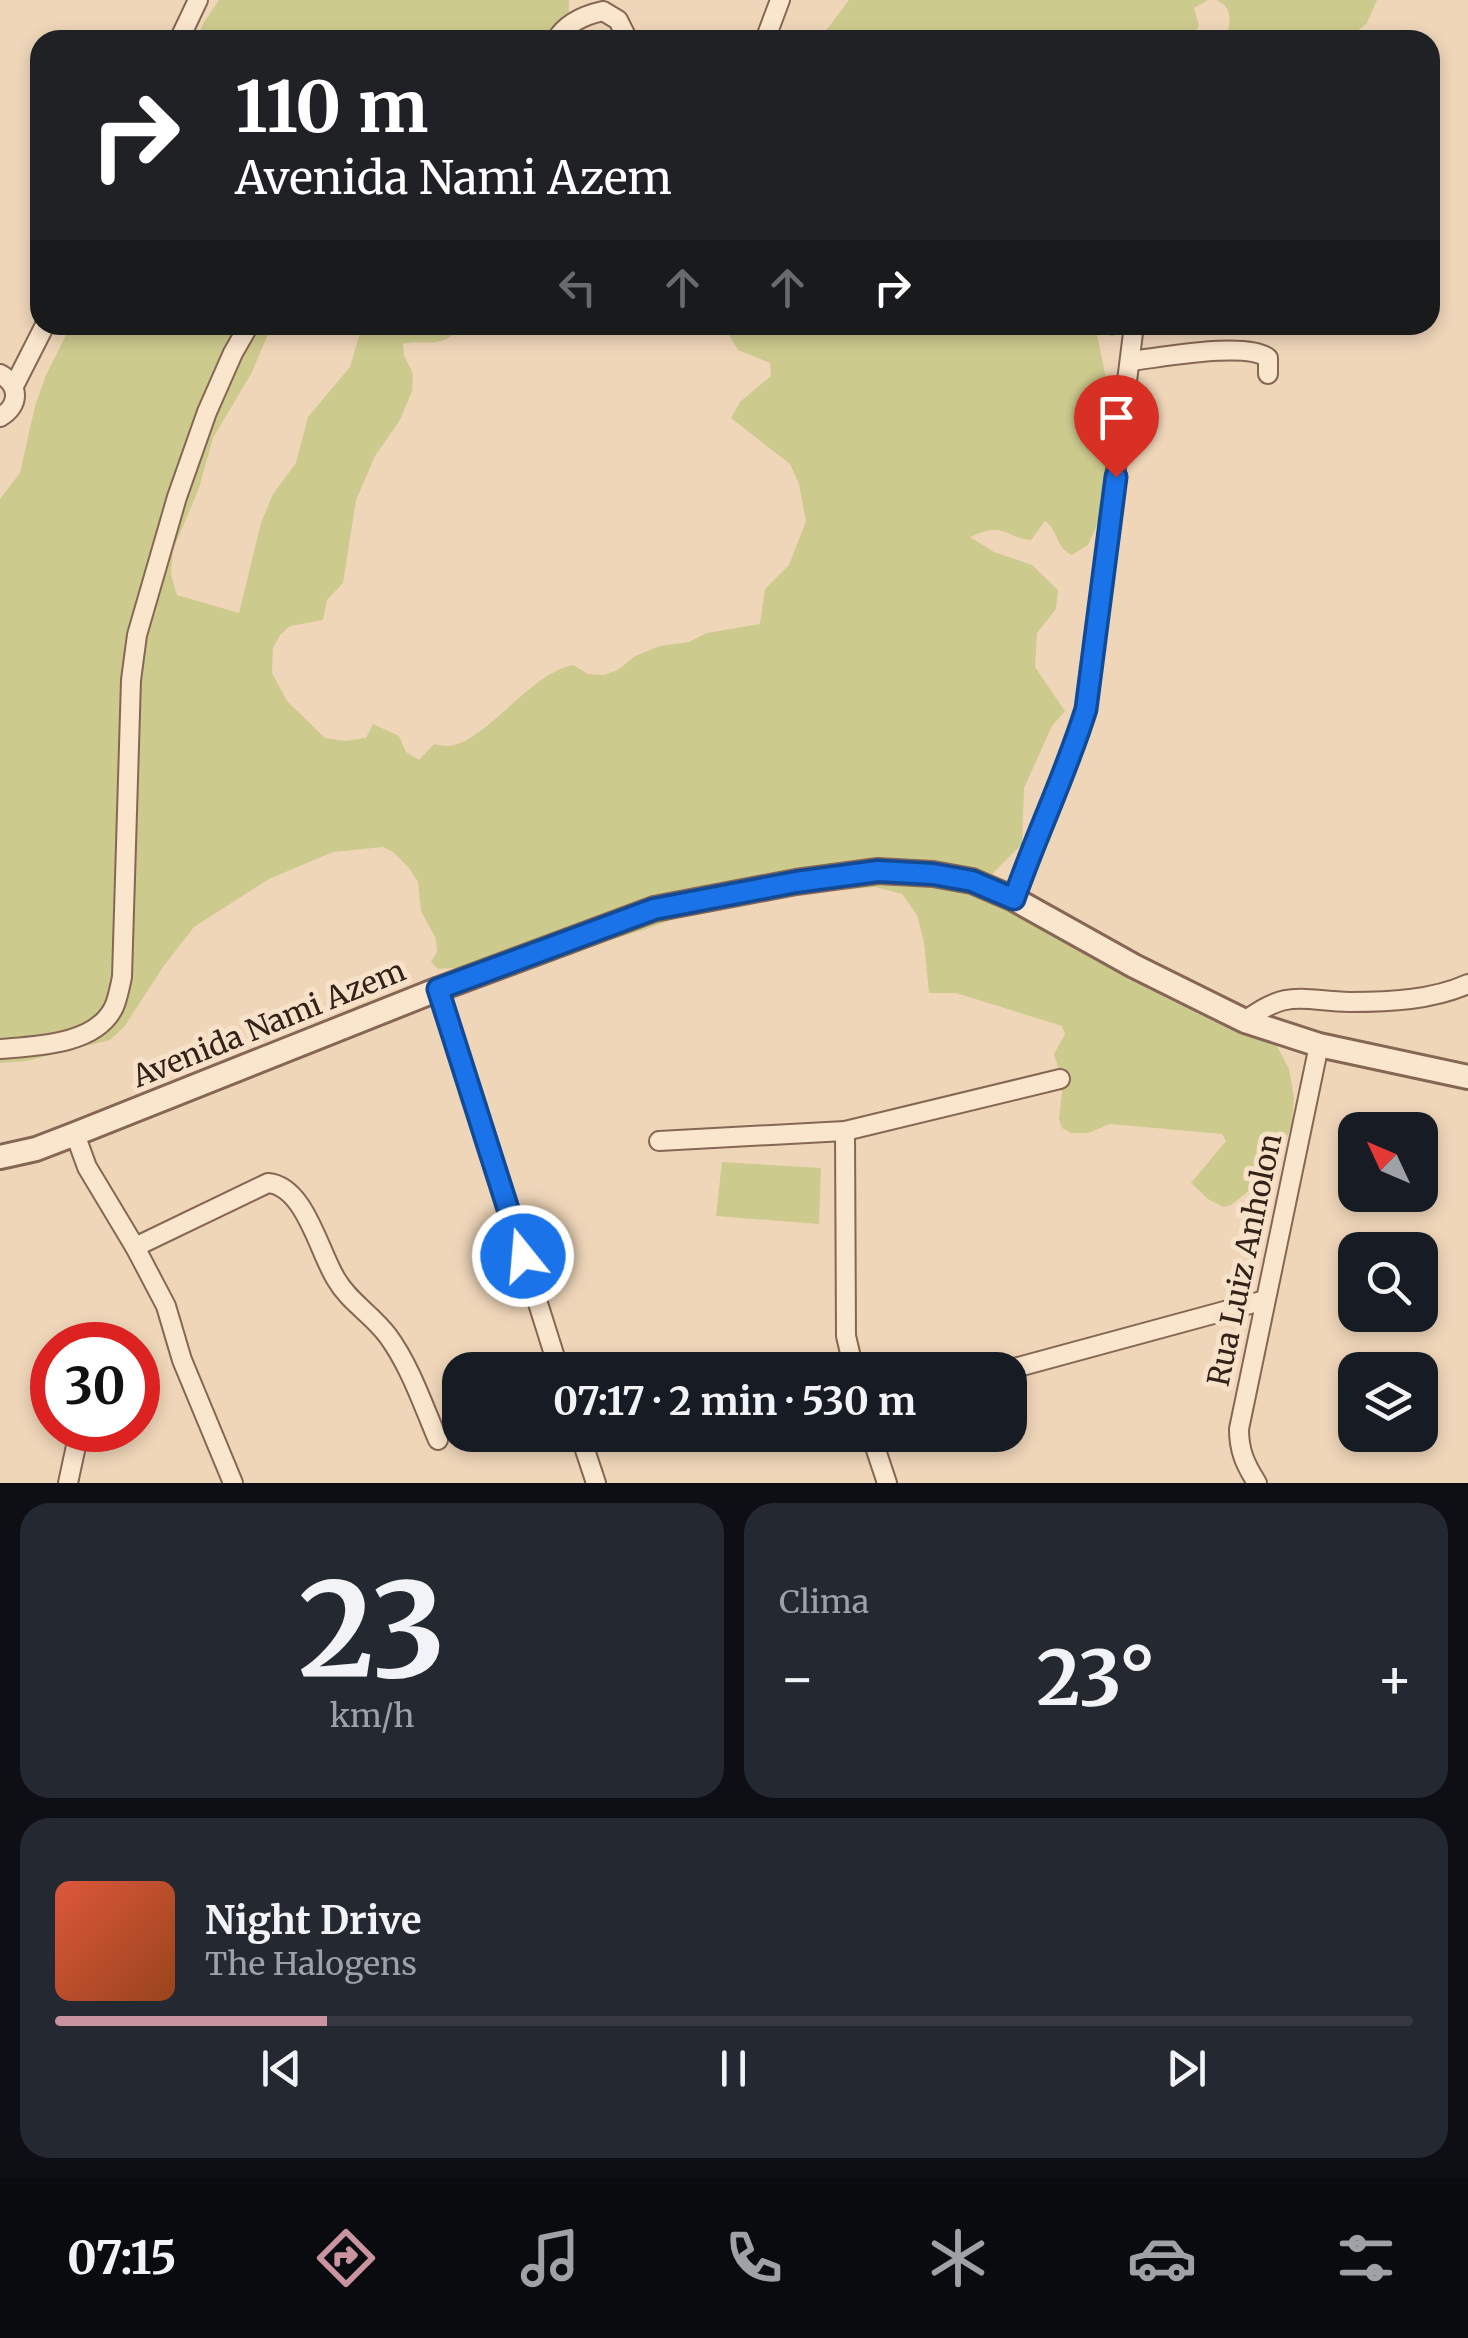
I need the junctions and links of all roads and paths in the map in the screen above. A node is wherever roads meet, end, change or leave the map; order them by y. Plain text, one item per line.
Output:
1 (198, 0) edge
2 (780, 0) edge
3 (184, 30) edge
4 (563, 30) edge
5 (623, 30) edge
6 (768, 30) edge
7 (37, 335) edge
8 (243, 335) edge
9 (1133, 335) edge
10 (1130, 361) junction
11 (1268, 374) dead end
12 (7, 380) edge
13 (4, 415) edge
14 (0, 436) edge
15 (1014, 899) junction
16 (1468, 984) edge
17 (438, 989) junction
18 (1245, 1022) junction
19 (1319, 1045) junction
20 (0, 1049) edge
21 (1468, 1077) edge
22 (1060, 1079) dead end
23 (845, 1131) junction
24 (74, 1134) junction
25 (660, 1141) dead end
26 (0, 1157) edge
27 (135, 1247) junction
28 (1265, 1300) junction
29 (553, 1352) edge
30 (850, 1352) edge
31 (1027, 1365) edge
32 (438, 1440) dead end
33 (75, 1452) edge
34 (586, 1452) edge
35 (877, 1452) edge
36 (68, 1483) edge
37 (233, 1483) edge
38 (596, 1483) edge
39 (887, 1483) edge
40 (1257, 1483) edge

1 - 3 street
2 - 6 street
4 - 5 street
7 - 12 street
8 - 20 street
9 - 10 street
10 - 11 street
10 - 15 street
12 - 13 street
13 - 14 street
15 - 17 street, Avenida Nami Azem
15 - 18 street, Avenida Nami Azem
16 - 18 street
17 - 24 street, Avenida Nami Azem
17 - 29 street
18 - 19 street, Avenida Nami Azem
19 - 21 street, Avenida Nami Azem
19 - 28 street, Rua Luiz Anholon
22 - 23 street
23 - 25 street
23 - 30 street
24 - 26 street, Avenida Nami Azem
24 - 27 street
27 - 32 street
27 - 37 street
28 - 31 street
28 - 40 street, Rua Luiz Anholon
33 - 36 street
34 - 38 street
35 - 39 street

